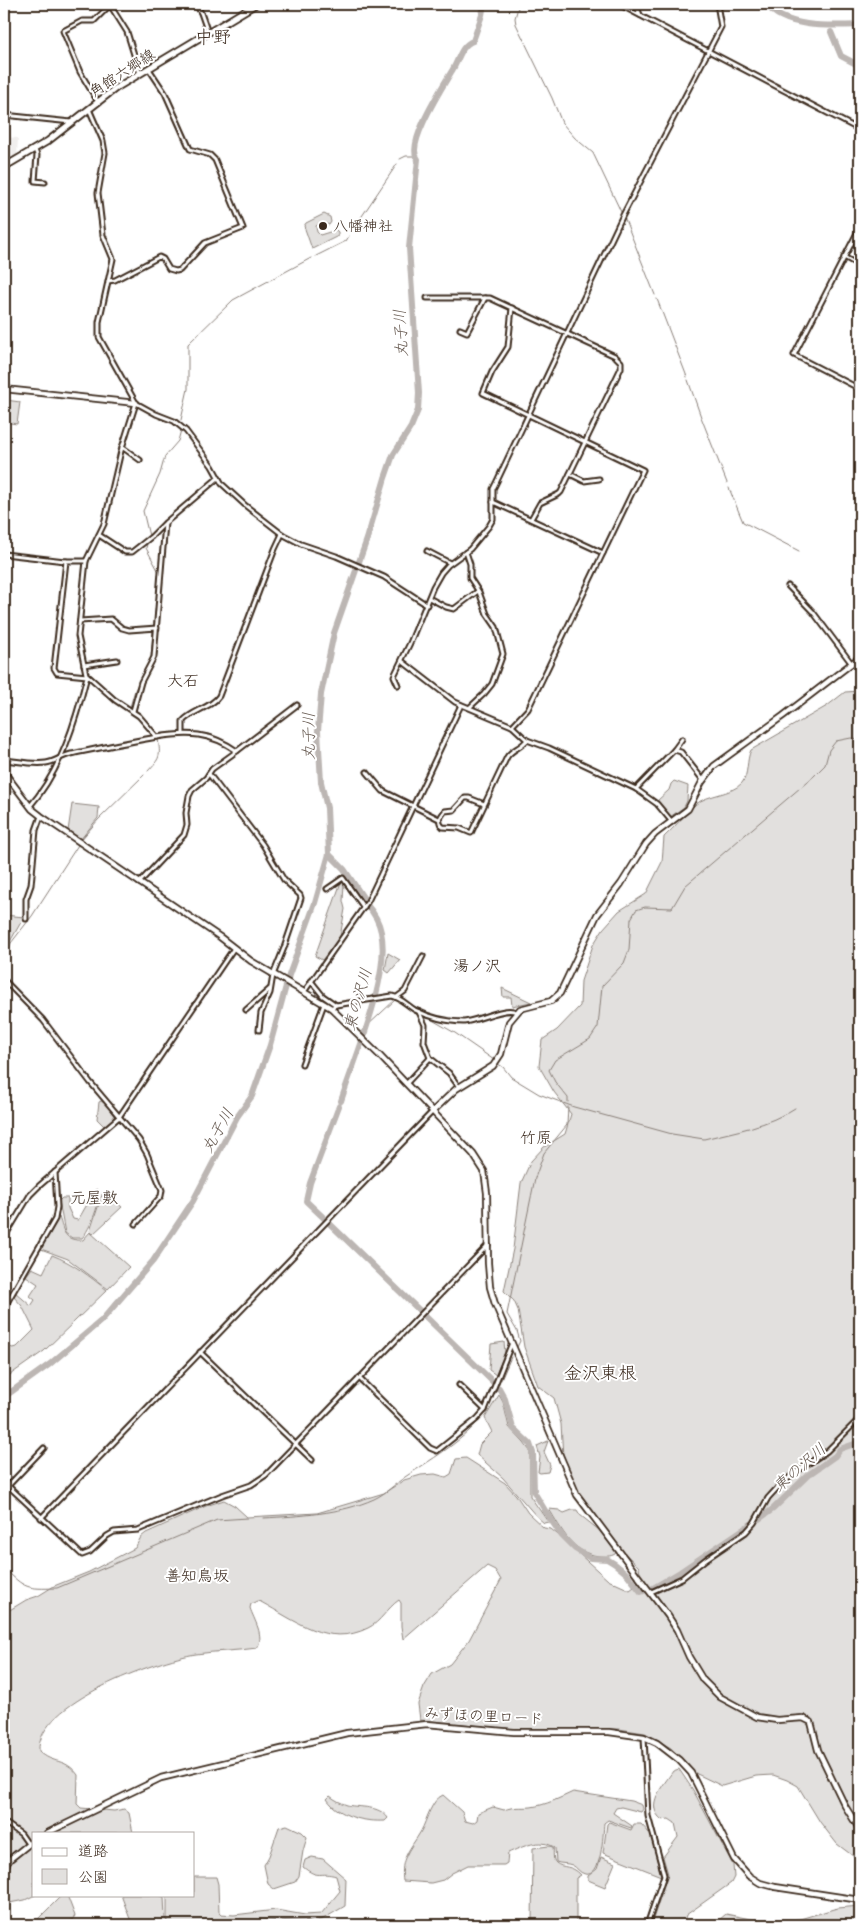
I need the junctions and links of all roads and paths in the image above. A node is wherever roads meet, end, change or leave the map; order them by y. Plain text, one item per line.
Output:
1 (110, 4) edge
2 (196, 4) edge
3 (256, 4) edge
4 (618, 4) edge
5 (636, 4) edge
6 (717, 4) edge
7 (641, 16) junction
8 (208, 34) junction
9 (709, 51) junction
10 (149, 69) junction
11 (140, 74) junction
12 (98, 102) junction
13 (89, 109) junction
14 (4, 115) edge
15 (72, 122) junction
16 (860, 130) edge
17 (35, 150) junction
18 (4, 167) edge
19 (45, 182) dead end
20 (860, 226) edge
21 (844, 257) junction
22 (860, 266) edge
23 (108, 281) junction
24 (427, 298) dead end
25 (485, 298) junction
26 (512, 308) junction
27 (460, 329) dead end
28 (567, 334) junction
29 (4, 389) edge
30 (860, 389) edge
31 (136, 403) junction
32 (528, 415) junction
33 (586, 442) junction
34 (122, 447) junction
35 (140, 460) dead end
36 (570, 474) junction
37 (218, 478) junction
38 (599, 479) dead end
39 (493, 502) junction
40 (531, 519) junction
41 (165, 523) junction
42 (282, 534) junction
43 (99, 535) junction
44 (427, 551) dead end
45 (466, 552) junction
46 (4, 554) edge
47 (603, 554) junction
48 (66, 561) junction
49 (86, 561) junction
50 (450, 563) junction
51 (788, 586) dead end
52 (478, 591) junction
53 (430, 598) junction
54 (427, 605) junction
55 (80, 621) junction
56 (157, 628) junction
57 (860, 657) edge
58 (117, 660) dead end
59 (402, 661) junction
60 (84, 664) junction
61 (852, 664) junction
62 (87, 676) junction
63 (398, 685) dead end
64 (297, 705) dead end
65 (461, 705) junction
66 (469, 707) junction
67 (133, 712) junction
68 (512, 726) junction
69 (183, 733) junction
70 (157, 737) junction
71 (682, 739) dead end
72 (527, 740) junction
73 (674, 750) junction
74 (237, 751) junction
75 (58, 759) junction
76 (4, 760) edge
77 (4, 772) edge
78 (367, 772) dead end
79 (208, 774) junction
80 (703, 780) junction
81 (636, 789) junction
82 (484, 804) junction
83 (30, 806) junction
84 (413, 806) junction
85 (41, 816) junction
86 (439, 819) junction
87 (672, 822) junction
88 (139, 883) junction
89 (327, 889) dead end
90 (364, 908) junction
91 (26, 919) dead end
92 (234, 948) junction
93 (423, 956) dead end
94 (273, 975) junction
95 (4, 980) edge
96 (311, 981) junction
97 (271, 988) junction
98 (302, 991) junction
99 (397, 997) junction
100 (324, 1004) junction
101 (336, 1005) junction
102 (331, 1008) junction
103 (246, 1010) dead end
104 (419, 1012) junction
105 (516, 1012) junction
106 (259, 1030) dead end
107 (430, 1058) junction
108 (302, 1064) dead end
109 (406, 1084) junction
110 (459, 1087) junction
111 (433, 1111) junction
112 (119, 1117) junction
113 (55, 1172) junction
114 (136, 1224) dead end
115 (4, 1238) edge
116 (488, 1244) junction
117 (4, 1308) edge
118 (511, 1345) junction
119 (200, 1352) junction
120 (359, 1378) junction
121 (460, 1385) dead end
122 (485, 1410) junction
123 (860, 1418) edge
124 (296, 1445) junction
125 (44, 1448) dead end
126 (312, 1460) dead end
127 (4, 1482) edge
128 (8, 1486) junction
129 (41, 1518) junction
130 (651, 1592) junction
131 (644, 1736) junction
132 (4, 1822) edge
133 (860, 1830) edge
134 (49, 1832) edge
135 (32, 1841) edge
136 (28, 1844) junction
137 (4, 1868) edge
138 (860, 1900) edge
139 (647, 1925) edge

1 - 11 street
1 - 12 street
2 - 8 street
3 - 8 main road, 角館六郷線
4 - 7 street
5 - 7 street
6 - 9 street
7 - 9 street
8 - 10 main road, 角館六郷線
9 - 16 street
9 - 28 street
10 - 11 main road, 角館六郷線
10 - 23 street
11 - 12 main road, 角館六郷線
12 - 13 main road, 角館六郷線
13 - 15 main road, 角館六郷線
13 - 23 street
14 - 15 street
15 - 17 main road, 角館六郷線
17 - 18 main road, 角館六郷線
17 - 19 street
20 - 21 street
21 - 22 street
21 - 30 street
23 - 31 street
24 - 25 street
25 - 26 street
25 - 27 street
26 - 28 street
26 - 32 street
28 - 32 street
28 - 33 street
29 - 31 street
31 - 34 street
31 - 37 street
32 - 33 street
32 - 39 street
33 - 36 street
33 - 47 street
34 - 35 street
34 - 43 street
36 - 38 street
36 - 40 street
37 - 41 street
37 - 42 street
39 - 40 street
39 - 45 street
40 - 47 street
41 - 43 street
41 - 56 street
42 - 54 street
42 - 69 street
43 - 49 street
44 - 50 street
45 - 50 street
45 - 52 street
46 - 48 street
47 - 68 street
48 - 49 street
48 - 62 street
49 - 55 street
50 - 53 street
51 - 61 street
52 - 53 street
52 - 66 street
53 - 54 street
54 - 59 street
55 - 56 street
55 - 60 street
56 - 67 street
57 - 61 street
58 - 60 street
59 - 63 street
59 - 65 street
60 - 62 street
61 - 80 street
62 - 67 street
62 - 75 street
64 - 74 street
65 - 66 street
65 - 84 street
66 - 68 street
67 - 70 street
68 - 72 street
69 - 70 street
69 - 74 street
70 - 75 street
71 - 73 street
72 - 81 street
72 - 82 street
73 - 80 street
73 - 81 street
74 - 79 street
75 - 76 street
75 - 83 street
77 - 83 street
78 - 84 street
79 - 88 street
79 - 94 street
80 - 87 street
81 - 87 street
82 - 86 street
82 - 86 street
83 - 85 street
84 - 86 street
84 - 90 street
85 - 88 street
85 - 91 street
87 - 105 street
88 - 92 street
89 - 90 street
90 - 96 street
92 - 94 street
92 - 112 street
93 - 99 street
94 - 97 street
94 - 98 street
95 - 112 street
96 - 98 street
96 - 101 street
97 - 103 street
97 - 106 street
98 - 100 street
99 - 101 street
99 - 104 street
100 - 102 street
100 - 108 street
101 - 102 street
102 - 109 street
104 - 105 street
104 - 107 street
105 - 110 street
107 - 109 street
107 - 110 street
109 - 111 street
110 - 111 street
111 - 116 street
111 - 119 street
112 - 113 street
112 - 114 street
113 - 115 street
113 - 117 street
116 - 118 street
116 - 120 street
118 - 122 street
118 - 130 street
119 - 124 street
119 - 129 street
120 - 122 street
120 - 124 street
121 - 122 street
123 - 130 street
124 - 126 street
124 - 129 street
125 - 128 street
127 - 128 street
128 - 129 street
130 - 133 street
131 - 134 street, みずほの里ロード
131 - 138 street, みずほの里ロード
131 - 139 street
132 - 136 street
135 - 136 street
136 - 137 street

